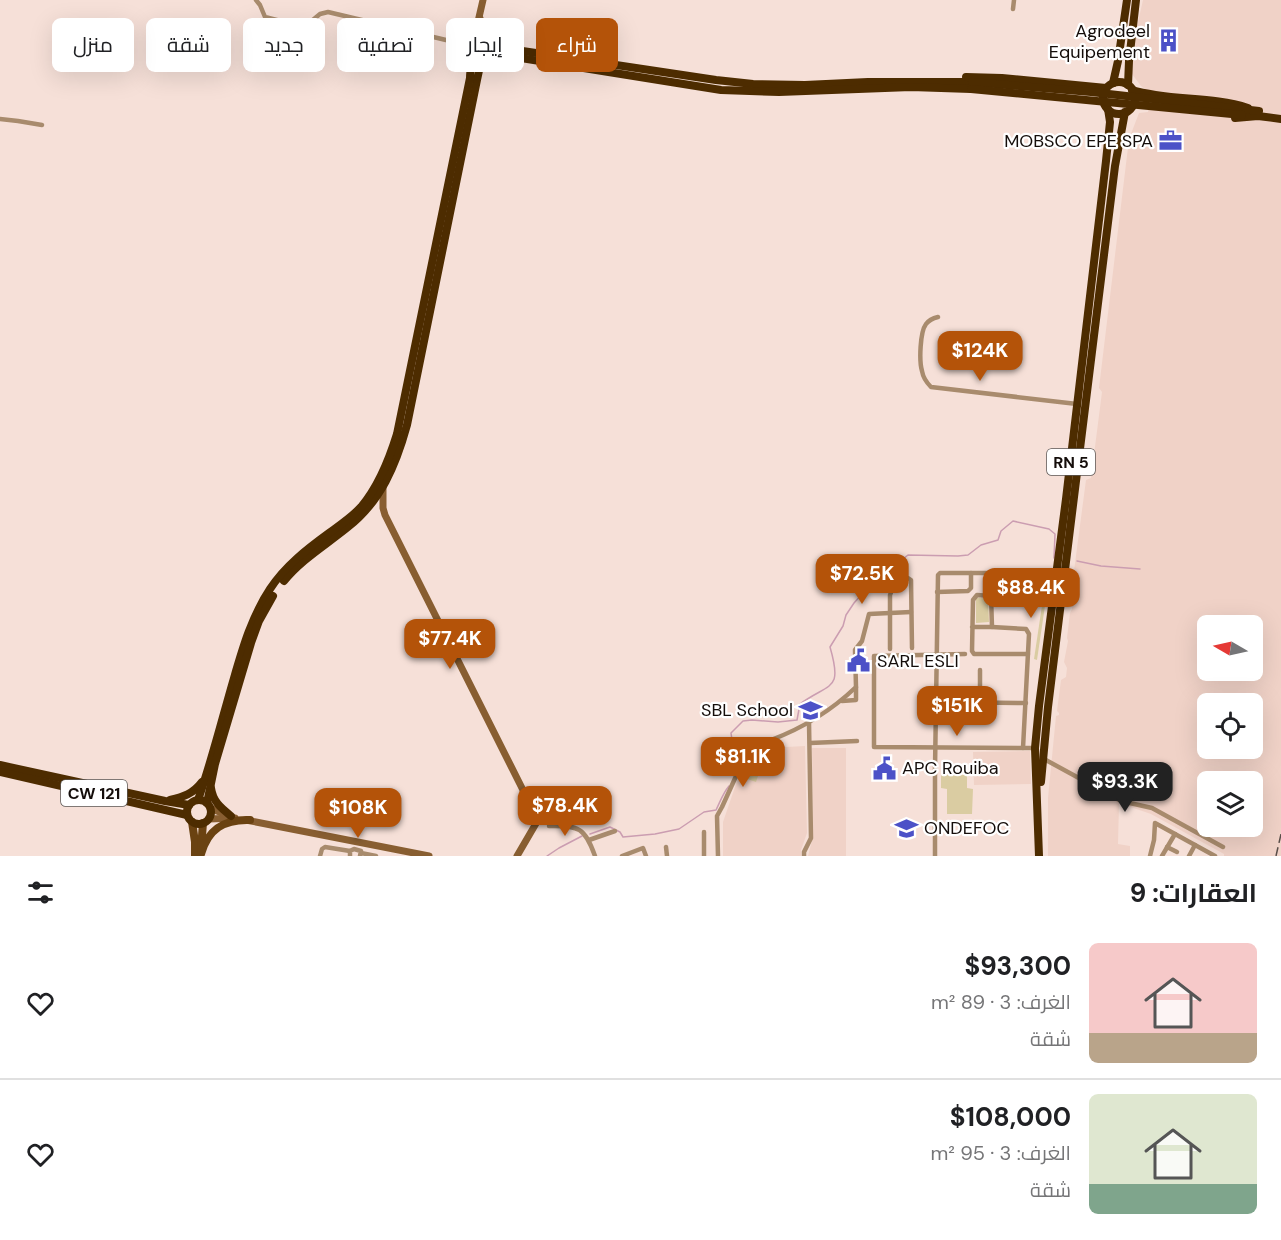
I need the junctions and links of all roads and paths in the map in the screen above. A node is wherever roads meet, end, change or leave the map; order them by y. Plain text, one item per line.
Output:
1 (256, 0) edge
2 (483, 0) edge
3 (1014, 0) edge
4 (1127, 0) edge
5 (1136, 0) edge
6 (1013, 9) dead end
7 (480, 13) junction
8 (479, 18) edge
9 (480, 18) edge
10 (446, 37) edge
11 (524, 51) edge
12 (524, 59) edge
13 (470, 72) edge
14 (479, 72) edge
15 (927, 84) junction
16 (1110, 86) junction
17 (1130, 87) junction
18 (1106, 107) junction
19 (1128, 111) junction
20 (1259, 114) junction
21 (1281, 114) edge
22 (0, 119) edge
23 (1281, 119) edge
24 (42, 125) dead end
25 (938, 317) dead end
26 (1077, 404) junction
27 (383, 487) junction
28 (971, 573) junction
29 (1000, 573) dead end
30 (937, 592) junction
31 (890, 612) junction
32 (911, 612) junction
33 (972, 627) junction
34 (992, 627) junction
35 (912, 648) dead end
36 (890, 649) dead end
37 (965, 654) dead end
38 (1028, 654) junction
39 (936, 655) junction
40 (980, 670) dead end
41 (856, 687) junction
42 (841, 702) junction
43 (937, 702) junction
44 (980, 703) junction
45 (1026, 703) junction
46 (1044, 706) junction
47 (809, 722) junction
48 (857, 741) dead end
49 (810, 743) junction
50 (936, 748) junction
51 (1023, 748) junction
52 (1038, 754) junction
53 (0, 765) edge
54 (0, 772) edge
55 (208, 780) junction
56 (165, 801) junction
57 (193, 802) junction
58 (208, 806) junction
59 (176, 812) junction
60 (232, 817) junction
61 (250, 820) junction
62 (206, 821) junction
63 (191, 823) junction
64 (549, 826) dead end
65 (615, 831) dead end
66 (704, 832) dead end
67 (1175, 834) junction
68 (589, 840) junction
69 (1195, 845) junction
70 (666, 847) dead end
71 (1167, 847) junction
72 (1222, 847) dead end
73 (1177, 852) dead end
74 (350, 854) edge
75 (360, 854) edge
76 (199, 855) edge
77 (320, 856) edge
78 (376, 856) edge
79 (429, 856) edge
80 (517, 856) edge
81 (595, 856) edge
82 (622, 856) edge
83 (646, 856) edge
84 (667, 856) edge
85 (704, 856) edge
86 (718, 856) edge
87 (804, 856) edge
88 (935, 856) edge
89 (1039, 856) edge
90 (1150, 856) edge
91 (1162, 856) edge
92 (1189, 856) edge
93 (1215, 856) edge

1 - 10 street
2 - 7 street
3 - 6 street
4 - 16 highway
5 - 17 highway
7 - 8 street
7 - 9 street
11 - 15 highway
12 - 15 highway
13 - 55 highway
14 - 27 highway
15 - 16 highway
15 - 18 highway
15 - 20 highway, bridge
16 - 17 highway
16 - 18 highway
17 - 19 highway
17 - 20 highway
18 - 19 highway
18 - 26 highway, RN 5
19 - 20 highway
19 - 46 highway, RN 5
20 - 21 highway
20 - 23 highway
22 - 24 street
25 - 26 street
26 - 46 highway, RN 5
27 - 55 highway
27 - 80 street
28 - 29 street
28 - 30 street
28 - 30 street
30 - 39 street
31 - 32 street
31 - 32 street
31 - 36 street
31 - 41 street
32 - 35 street
33 - 34 street
33 - 34 street
33 - 38 street
34 - 38 street
37 - 39 street
38 - 45 street
39 - 43 street
39 - 50 street
40 - 44 street
41 - 42 street
41 - 42 street
42 - 47 street
43 - 44 street
43 - 50 street
44 - 45 street
45 - 51 street
46 - 52 highway, RN 5
46 - 52 highway, RN 5
47 - 49 street
47 - 86 street
48 - 49 street
49 - 87 street
50 - 51 street
50 - 88 street
51 - 52 street
52 - 72 street
52 - 89 highway, RN 5
53 - 56 highway
54 - 59 highway, CW 121
55 - 56 highway
55 - 57 highway
55 - 58 highway
55 - 60 highway
56 - 57 highway
57 - 58 highway
57 - 63 highway
58 - 60 street
58 - 62 highway
59 - 63 highway, CW 121
59 - 63 highway
60 - 61 street
60 - 62 street
61 - 76 main road
61 - 79 street
62 - 63 highway
62 - 76 main road
63 - 76 main road
64 - 68 street
65 - 68 street
66 - 85 street
67 - 69 street
67 - 71 street
67 - 90 street
68 - 81 street
69 - 92 street
69 - 93 street
70 - 84 street
71 - 73 street
71 - 91 street
74 - 75 street
74 - 77 street
75 - 78 street
82 - 83 street

